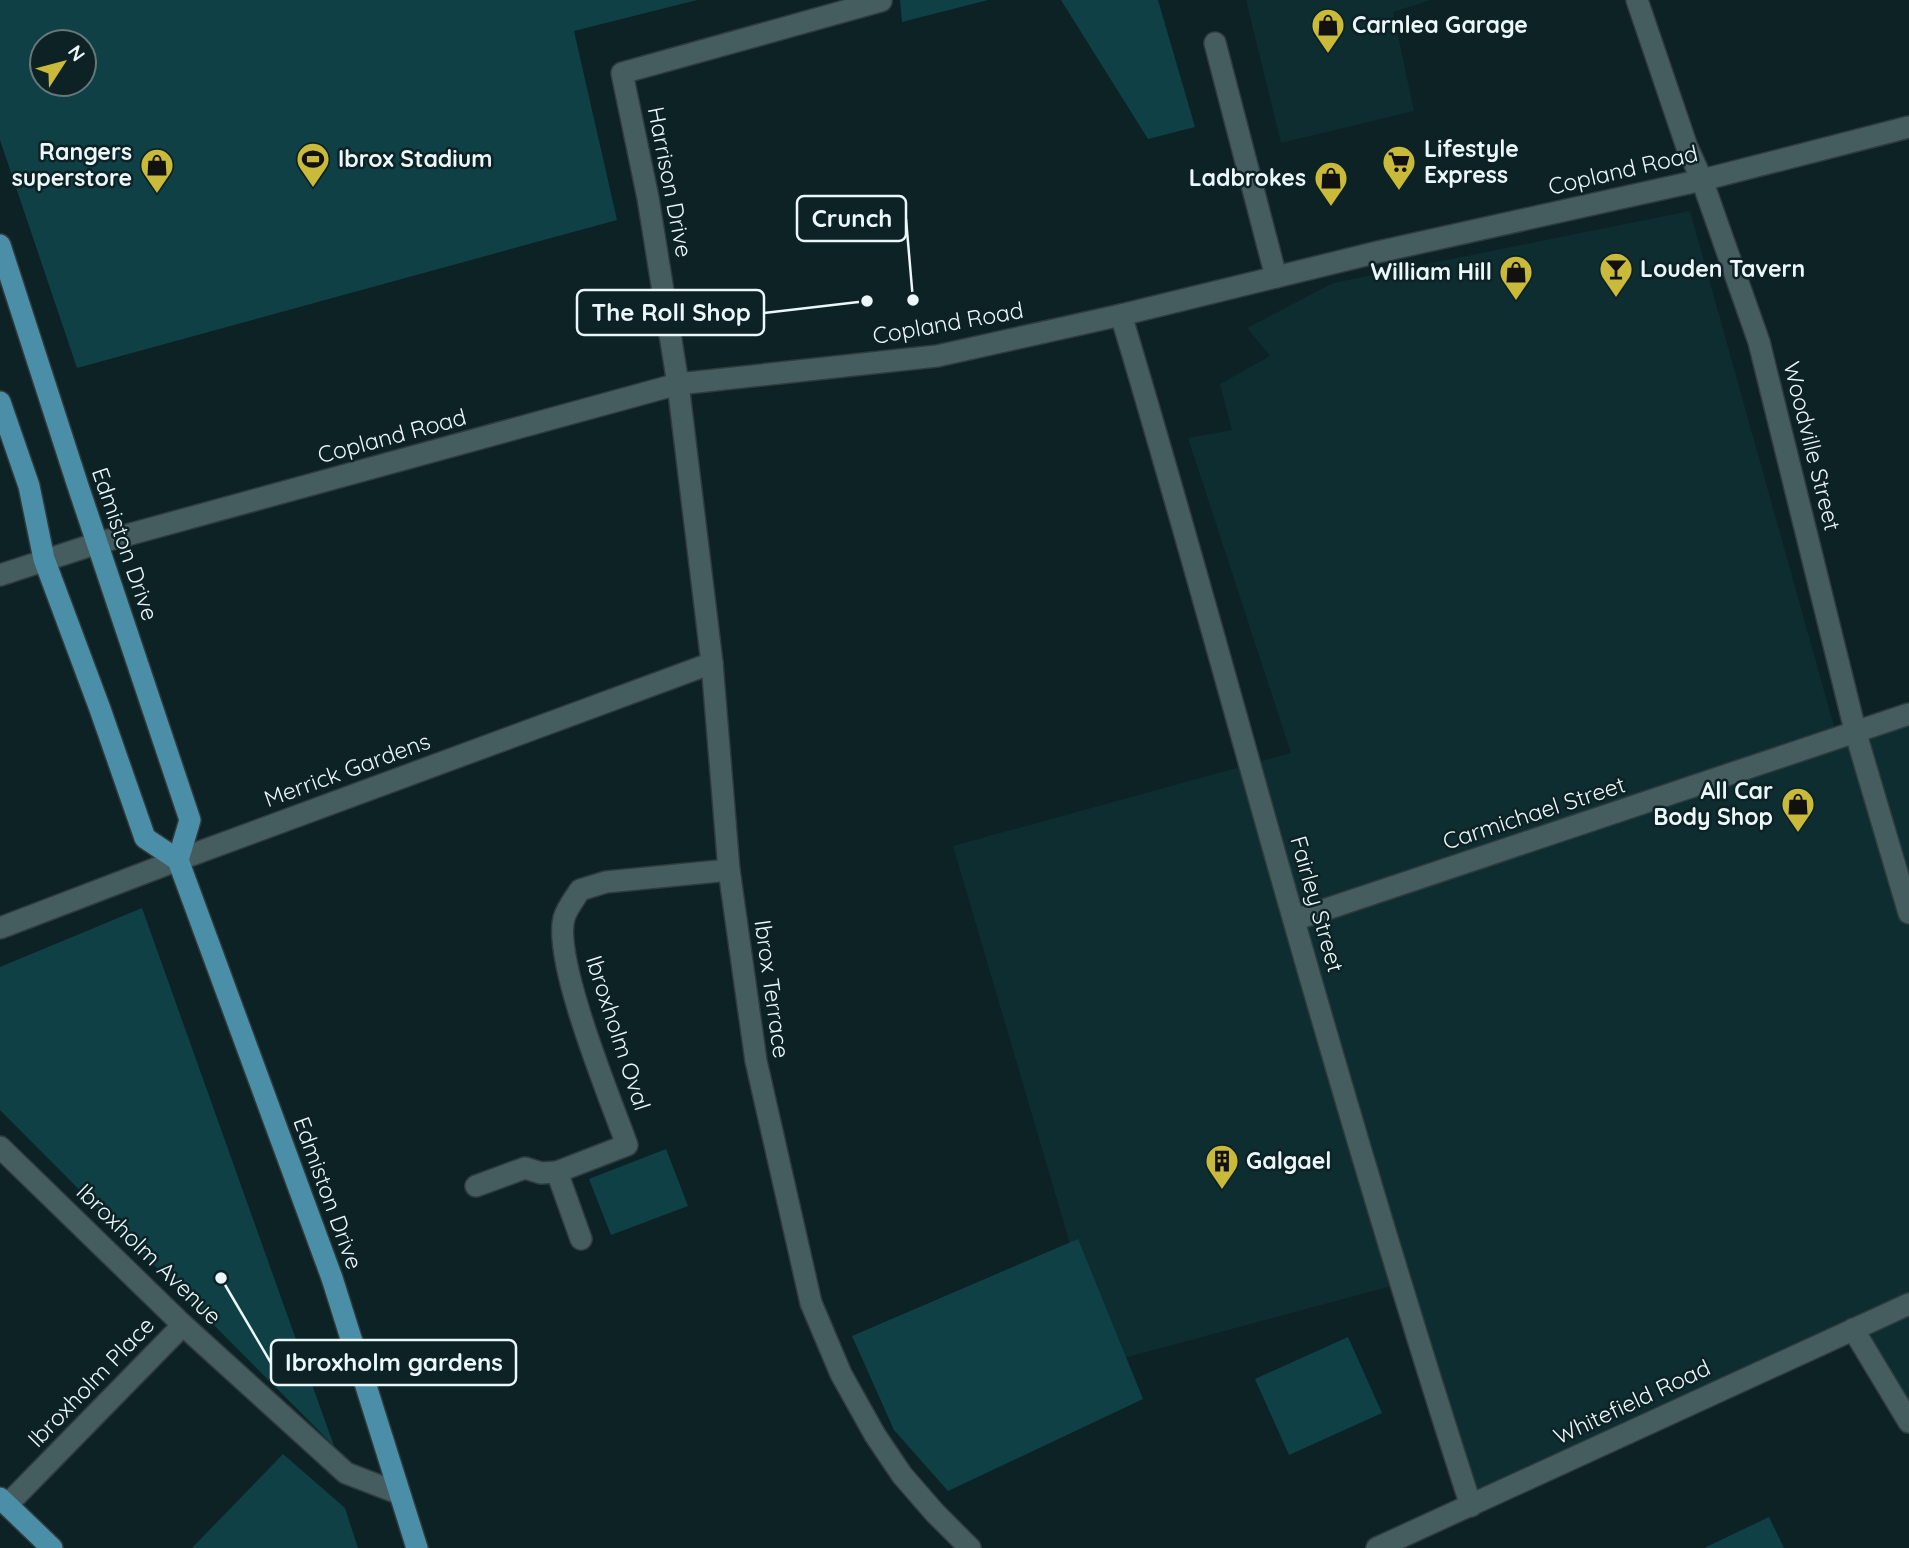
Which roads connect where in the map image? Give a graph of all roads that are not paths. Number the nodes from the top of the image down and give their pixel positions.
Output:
1 (1637, 0) edge
2 (881, 1) edge
3 (1215, 43) dead end
4 (1909, 127) edge
5 (1702, 180) junction
6 (0, 245) edge
7 (1276, 277) junction
8 (6, 279) edge
9 (1121, 315) junction
10 (678, 384) junction
11 (0, 402) edge
12 (98, 543) junction
13 (44, 559) junction
14 (3, 569) edge
15 (712, 663) junction
16 (1909, 714) edge
17 (1856, 734) junction
18 (178, 860) junction
19 (729, 870) junction
20 (1909, 913) edge
21 (1294, 920) junction
22 (0, 928) edge
23 (0, 1147) edge
24 (557, 1172) junction
25 (476, 1186) dead end
26 (581, 1239) dead end
27 (1909, 1304) edge
28 (183, 1325) junction
29 (1853, 1329) junction
30 (1909, 1422) edge
31 (398, 1493) junction
32 (4, 1502) edge
33 (1471, 1506) junction
34 (52, 1548) edge
35 (417, 1548) edge
36 (970, 1548) edge
37 (1377, 1548) edge

1 - 5 street, Woodville Street
2 - 10 street, Harrison Drive
3 - 7 street
4 - 5 street, Copland Road
5 - 7 street, Copland Road
5 - 17 street, Woodville Street
6 - 8 main road, Edmiston Drive
7 - 9 street, Copland Road
8 - 12 main road, Edmiston Drive
9 - 10 street, Copland Road
9 - 21 street, Fairley Street
10 - 12 street, Copland Road
10 - 15 street, Ibrox Terrace
11 - 13 main road
12 - 13 street, Copland Road
12 - 18 main road, Edmiston Drive
13 - 14 street, Copland Road
13 - 18 main road
15 - 18 street, Merrick Gardens
15 - 19 street, Ibrox Terrace
16 - 17 street, Carmichael Street
17 - 20 street, Woodville Street
17 - 21 street, Carmichael Street
18 - 22 street, Merrick Gardens
18 - 31 main road, Edmiston Drive
19 - 24 street, Ibroxholm Oval
19 - 36 street, Ibrox Terrace
21 - 33 street, Fairley Street
23 - 28 street, Ibroxholm Avenue
24 - 25 street, Ibroxholm Oval
24 - 26 street
27 - 29 street, Whitefield Road
28 - 31 street, Ibroxholm Avenue
28 - 32 street, Ibroxholm Place
29 - 30 street
29 - 33 street, Whitefield Road
31 - 35 main road, Edmiston Drive
32 - 34 main road
33 - 37 street, Whitefield Road

